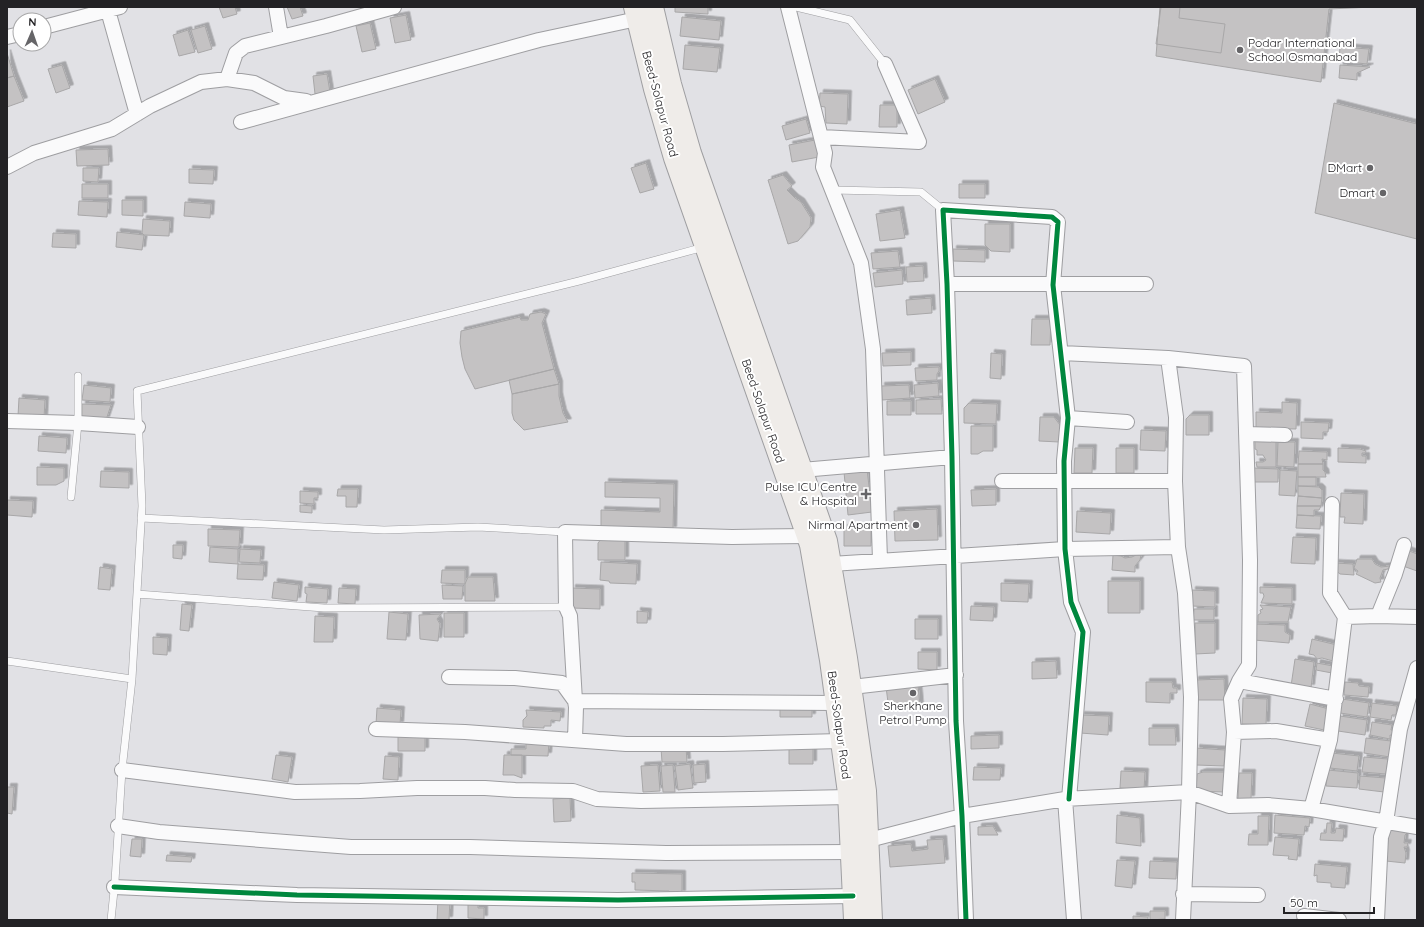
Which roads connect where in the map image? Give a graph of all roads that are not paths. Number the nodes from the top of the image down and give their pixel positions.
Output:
1 (276, 7) edge
2 (394, 7) edge
3 (653, 7) edge
4 (788, 7) edge
5 (796, 7) edge
6 (112, 8) edge
7 (636, 13) edge
8 (52, 25) edge
9 (281, 37) junction
10 (885, 64) joint
11 (227, 79) junction
12 (312, 102) junction
13 (137, 114) junction
14 (241, 122) dead end
15 (821, 137) junction
16 (7, 167) edge
17 (833, 190) junction
18 (943, 210) junction
19 (705, 246) junction
20 (947, 284) junction
21 (1146, 284) dead end
22 (1053, 285) junction
23 (1061, 353) junction
24 (1168, 358) junction
25 (78, 376) dead end
26 (1068, 418) junction
27 (7, 421) edge
28 (1127, 422) dead end
29 (78, 423) junction
30 (138, 427) junction
31 (1246, 434) junction
32 (1285, 435) dead end
33 (952, 457) junction
34 (876, 463) junction
35 (802, 470) junction
36 (1064, 480) junction
37 (1002, 481) dead end
38 (1176, 482) junction
39 (71, 497) dead end
40 (1332, 504) dead end
41 (141, 518) junction
42 (565, 532) junction
43 (806, 536) junction
44 (1404, 545) dead end
45 (1178, 547) junction
46 (1066, 549) junction
47 (954, 556) junction
48 (880, 560) junction
49 (831, 564) junction
50 (137, 594) junction
51 (566, 607) junction
52 (1378, 616) junction
53 (1345, 617) junction
54 (1417, 617) edge
55 (7, 662) edge
56 (1417, 668) edge
57 (956, 675) junction
58 (448, 677) dead end
59 (132, 679) junction
60 (1239, 681) junction
61 (852, 687) junction
62 (1336, 699) junction
63 (575, 701) junction
64 (836, 703) junction
65 (376, 729) dead end
66 (1234, 732) junction
67 (575, 740) junction
68 (1330, 740) junction
69 (841, 741) junction
70 (122, 770) junction
71 (1189, 792) junction
72 (849, 797) junction
73 (1067, 799) junction
74 (1229, 806) junction
75 (1311, 810) junction
76 (962, 816) junction
77 (1386, 822) junction
78 (118, 826) junction
79 (1417, 827) edge
80 (869, 840) junction
81 (851, 852) junction
82 (114, 887) junction
83 (1184, 894) junction
84 (1258, 895) dead end
85 (853, 896) junction
86 (1304, 916) dead end
87 (111, 920) edge
88 (854, 920) edge
89 (872, 920) edge
90 (966, 920) edge
91 (1074, 920) edge
92 (1183, 920) edge
93 (1339, 920) edge
94 (1377, 920) edge

1 - 9 street
2 - 9 street
3 - 35 main road, Beed-Solapur Road
4 - 15 street
5 - 10 lane
6 - 8 street
6 - 13 street
7 - 12 street
7 - 19 main road, Beed-Solapur Road
9 - 11 street
10 - 15 street
11 - 12 street
11 - 13 street
12 - 14 street
13 - 16 street
15 - 17 street
17 - 18 lane
17 - 34 street
18 - 20 street
18 - 22 street
19 - 30 lane
19 - 43 main road, Beed-Solapur Road
20 - 22 street
20 - 33 street
21 - 22 street
22 - 23 street
23 - 24 street
23 - 26 street
24 - 31 street
24 - 38 street
25 - 29 lane
26 - 28 street
26 - 36 street
27 - 29 street
29 - 30 street
29 - 39 lane
30 - 41 lane
31 - 32 street
31 - 60 street
33 - 34 street
33 - 47 street
34 - 35 street
34 - 48 street
35 - 49 main road, Beed-Solapur Road
36 - 37 street
36 - 38 street
36 - 46 street
38 - 45 street
40 - 53 street
41 - 42 lane
41 - 50 lane
42 - 43 street
42 - 51 street
43 - 64 main road, Beed-Solapur Road
44 - 52 street
45 - 46 street
45 - 71 street
46 - 47 street
46 - 73 street
47 - 48 street
47 - 57 street
48 - 49 street
49 - 61 main road, Beed-Solapur Road
50 - 51 lane
50 - 59 lane
51 - 63 street
52 - 53 street
52 - 54 street
53 - 62 street
55 - 59 lane
56 - 77 street
57 - 61 street
57 - 76 street
58 - 63 street
59 - 70 lane
60 - 62 street
60 - 66 street
61 - 80 main road, Beed-Solapur Road
62 - 68 street
63 - 64 street
63 - 67 street
64 - 69 main road, Beed-Solapur Road
65 - 67 street
66 - 68 street
66 - 74 street
67 - 69 street
68 - 75 street
69 - 72 main road, Beed-Solapur Road
70 - 72 street
70 - 78 lane
71 - 73 street
71 - 74 street
71 - 83 street
72 - 81 main road, Beed-Solapur Road
73 - 76 street
73 - 91 street
74 - 75 street
75 - 77 street
76 - 80 street
76 - 90 street
77 - 79 street
77 - 94 street
78 - 81 street
78 - 82 lane
80 - 89 main road, Beed-Solapur Road
81 - 85 main road, Beed-Solapur Road
82 - 85 street
82 - 87 lane
83 - 84 street
83 - 92 street
85 - 88 main road, Beed-Solapur Road
86 - 93 street

